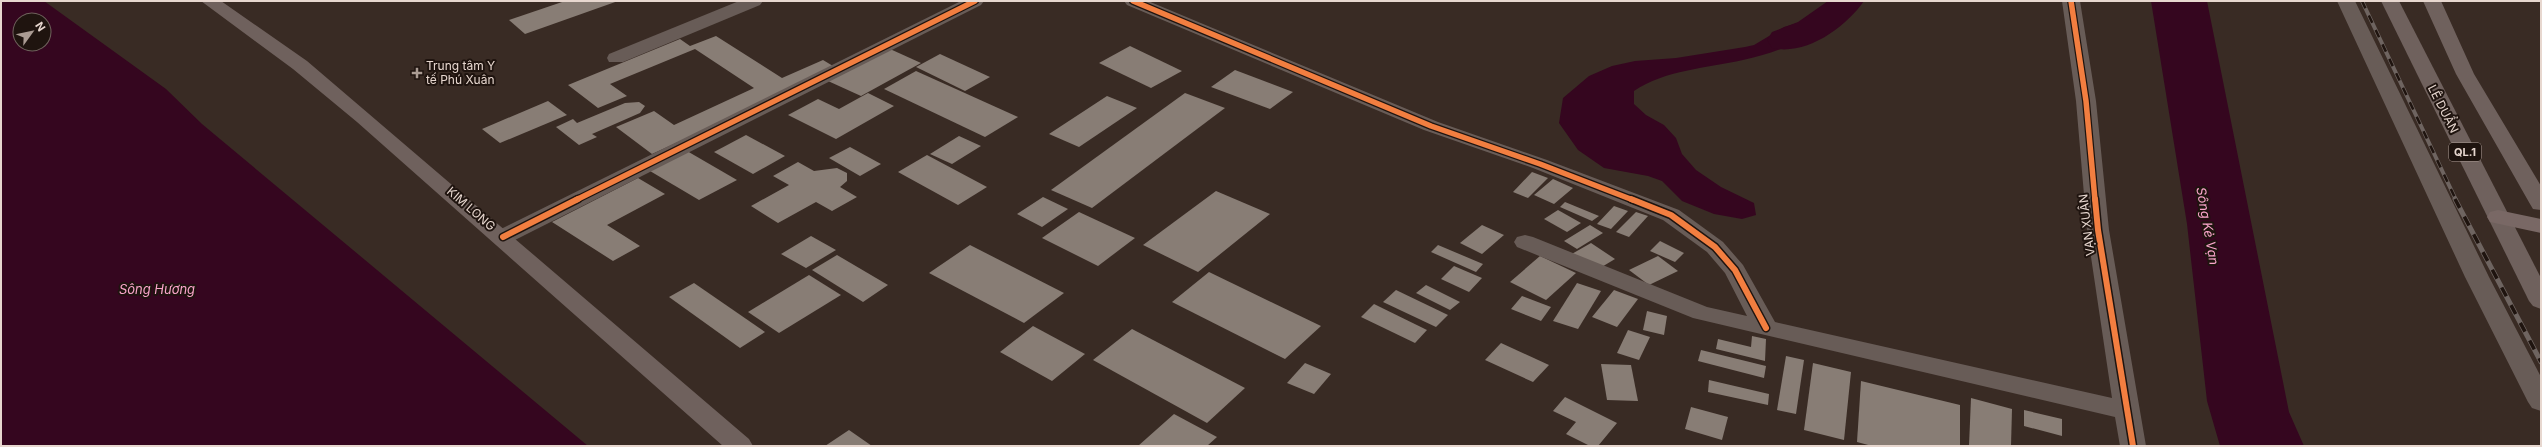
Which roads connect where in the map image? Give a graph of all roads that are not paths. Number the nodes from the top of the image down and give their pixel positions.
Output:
1 (210, 1) edge
2 (754, 1) edge
3 (975, 1) edge
4 (1133, 1) edge
5 (2071, 1) edge
6 (2346, 1) edge
7 (2390, 1) edge
8 (2432, 1) edge
9 (616, 58) dead end
10 (2541, 204) edge
11 (2498, 217) junction
12 (2541, 226) edge
13 (503, 237) junction
14 (1524, 242) dead end
15 (2541, 301) edge
16 (1766, 328) junction
17 (2541, 402) edge
18 (2125, 410) junction
19 (740, 446) edge
20 (2133, 446) edge

1 - 13 main road, KIM LONG
2 - 9 street
3 - 13 street
4 - 16 street
5 - 18 street, VẠN XUÂN
6 - 17 street
7 - 11 main road, LÊ DUẨN / QL.1
8 - 10 main road
11 - 12 highway
11 - 15 main road, LÊ DUẨN / QL.1
13 - 19 main road, KIM LONG
14 - 16 street
16 - 18 street
18 - 20 street, VẠN XUÂN

